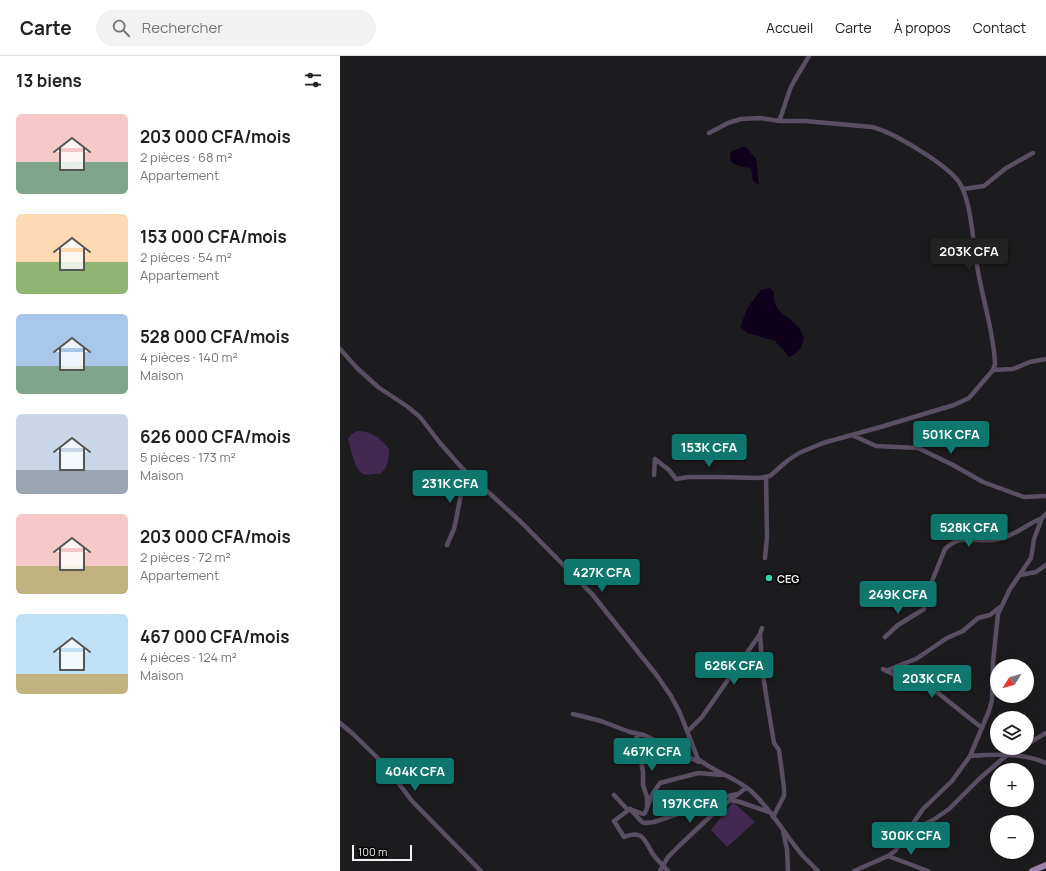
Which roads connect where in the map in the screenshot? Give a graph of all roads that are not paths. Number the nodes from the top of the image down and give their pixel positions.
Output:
1 (809, 56) edge
2 (779, 121) junction
3 (708, 133) dead end
4 (1032, 153) dead end
5 (963, 189) junction
6 (340, 349) edge
7 (1046, 359) edge
8 (993, 370) junction
9 (852, 435) junction
10 (462, 468) junction
11 (654, 475) dead end
12 (766, 478) junction
13 (1046, 496) edge
14 (1046, 514) edge
15 (1042, 518) junction
16 (447, 544) dead end
17 (765, 558) dead end
18 (1046, 565) edge
19 (1020, 575) junction
20 (1002, 606) junction
21 (762, 628) dead end
22 (760, 634) junction
23 (885, 637) dead end
24 (573, 714) dead end
25 (340, 723) edge
26 (982, 728) junction
27 (688, 731) junction
28 (636, 733) junction
29 (1046, 733) edge
30 (1034, 740) edge
31 (1008, 755) junction
32 (970, 756) junction
33 (1046, 763) edge
34 (704, 764) junction
35 (728, 776) junction
36 (746, 788) junction
37 (738, 794) junction
38 (614, 795) dead end
39 (731, 800) junction
40 (629, 810) junction
41 (646, 811) junction
42 (772, 815) junction
43 (783, 828) junction
44 (908, 834) junction
45 (888, 856) junction
46 (663, 865) junction
47 (1046, 865) edge
48 (481, 871) edge
49 (660, 871) edge
50 (668, 871) edge
51 (788, 871) edge
52 (818, 871) edge
53 (854, 871) edge
54 (928, 871) edge
55 (1032, 871) edge

1 - 2 street
2 - 3 street
2 - 5 street
4 - 5 street
5 - 8 street
6 - 10 street
7 - 8 street
8 - 9 street
9 - 12 street
9 - 13 street
10 - 16 street
10 - 27 street
11 - 12 street
12 - 17 street
14 - 15 street
15 - 19 street
15 - 23 street
18 - 19 street
19 - 20 street
20 - 26 street
20 - 26 street
21 - 22 street
22 - 27 street
22 - 42 street
24 - 28 street
25 - 48 street
26 - 32 street
27 - 34 street
28 - 34 street
28 - 41 street
29 - 30 street
31 - 32 street
31 - 33 street
31 - 44 street
32 - 44 street
34 - 35 street
35 - 36 street
35 - 41 street
36 - 37 street
36 - 42 street
37 - 39 street
37 - 40 street
38 - 40 street
39 - 42 street
39 - 46 street
40 - 41 street
40 - 46 street
42 - 43 street
43 - 51 street
43 - 52 street
44 - 45 street
45 - 53 street
45 - 54 street
46 - 49 street
46 - 50 street
47 - 55 main road

